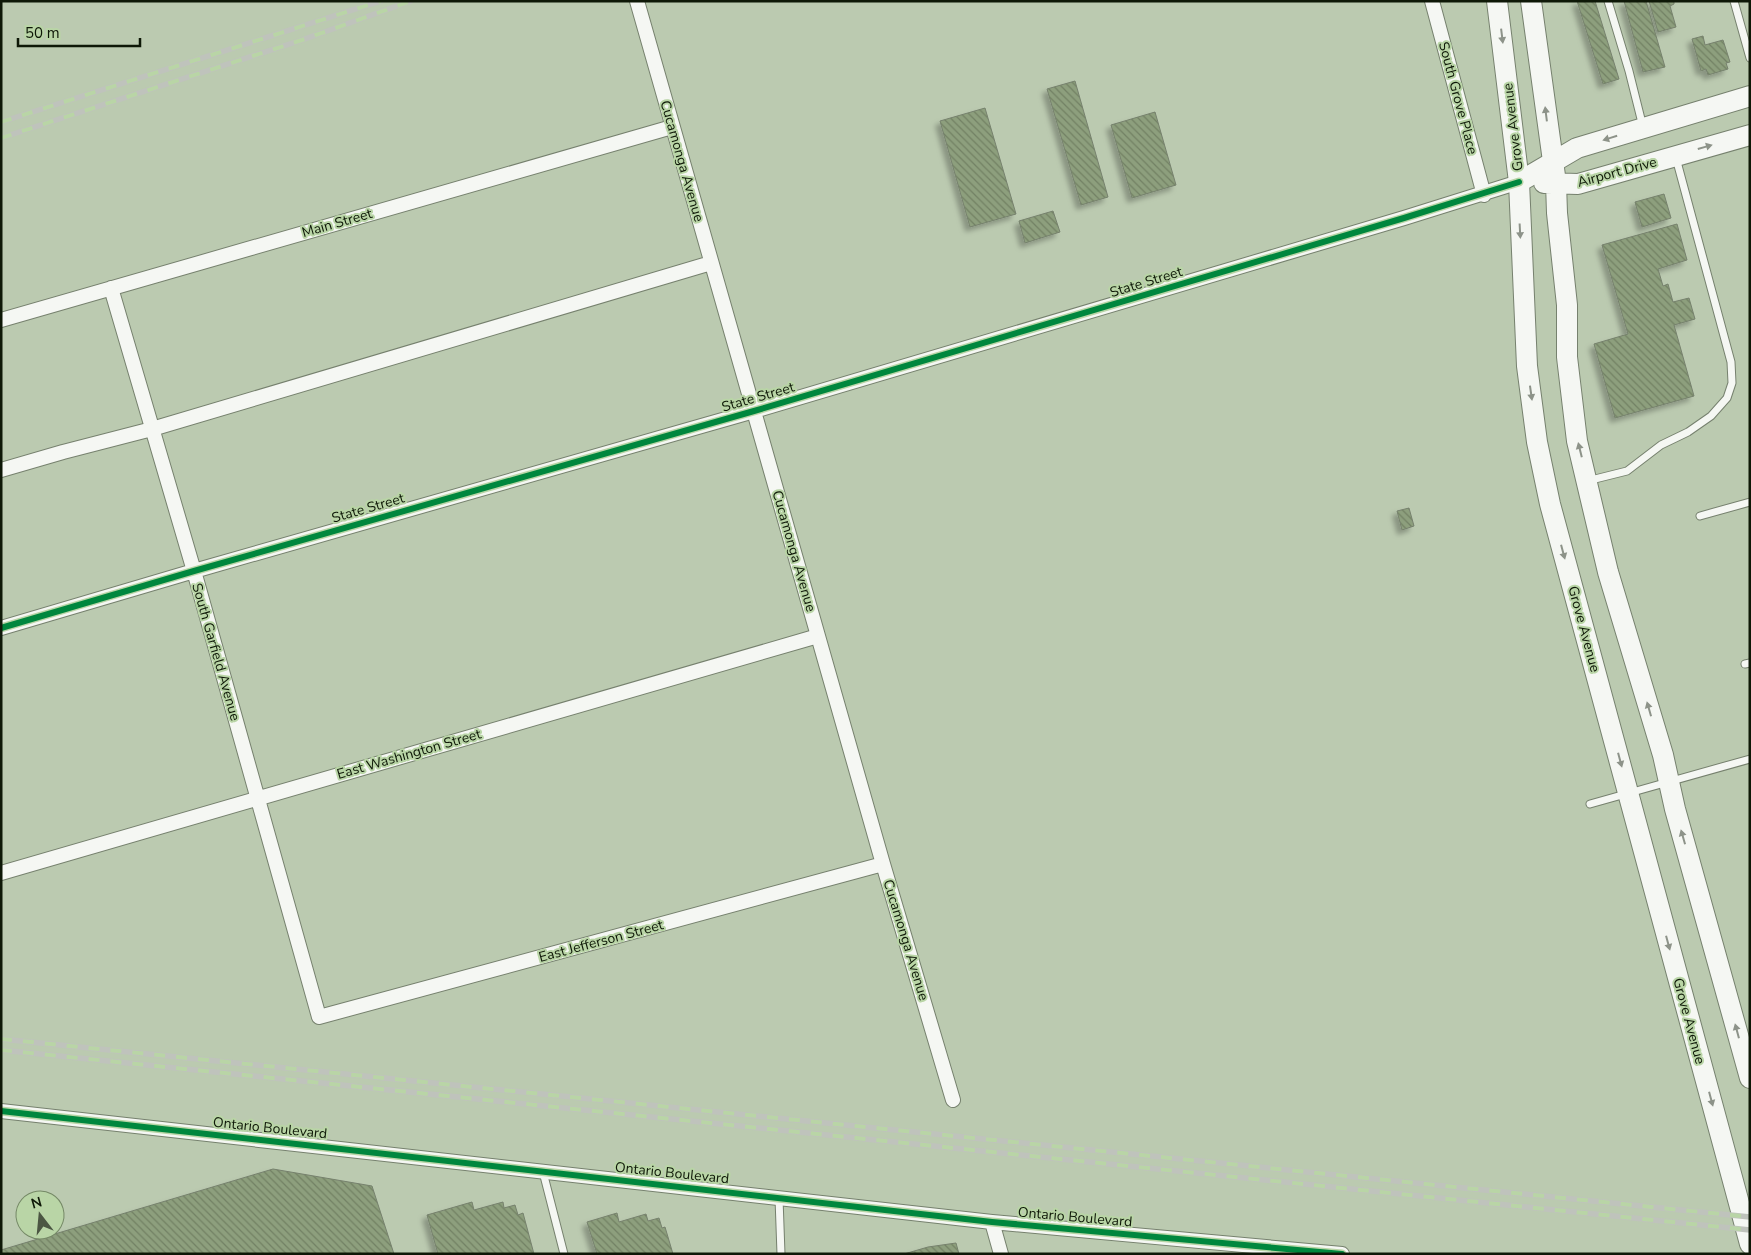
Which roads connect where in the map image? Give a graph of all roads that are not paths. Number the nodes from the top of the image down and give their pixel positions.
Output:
1 (637, 1) edge
2 (1432, 1) edge
3 (1497, 1) edge
4 (1531, 1) edge
5 (1608, 1) edge
6 (1734, 1) edge
7 (1750, 58) edge
8 (1750, 96) edge
9 (672, 127) junction
10 (1643, 128) junction
11 (1750, 134) edge
12 (1675, 156) junction
13 (1553, 162) junction
14 (1519, 182) junction
15 (1556, 183) junction
16 (1484, 195) junction
17 (711, 264) junction
18 (111, 288) junction
19 (1, 320) edge
20 (754, 411) junction
21 (152, 429) junction
22 (1, 470) edge
23 (1587, 481) junction
24 (1750, 502) edge
25 (1700, 516) dead end
26 (194, 571) junction
27 (1, 628) edge
28 (818, 636) junction
29 (1750, 758) edge
30 (1670, 781) junction
31 (1629, 793) junction
32 (257, 798) junction
33 (1590, 804) dead end
34 (883, 864) junction
35 (1, 873) edge
36 (319, 1017) joint
37 (1750, 1078) edge
38 (953, 1100) dead end
39 (1, 1111) edge
40 (543, 1172) junction
41 (779, 1198) junction
42 (992, 1222) junction
43 (1750, 1244) edge
44 (564, 1254) edge
45 (781, 1254) edge
46 (1001, 1254) edge
47 (1342, 1254) edge

1 - 9 street, Cucamonga Avenue
2 - 16 street, South Grove Place
3 -> 14 main road, Grove Avenue
13 -> 4 main road
5 - 10 lane
6 - 7 lane
8 - 10 main road
9 - 17 street, Cucamonga Avenue
9 - 18 street, Main Street
10 -> 13 main road
12 -> 11 main road, Airport Drive
12 - 15 main road, Airport Drive
12 - 23 lane
13 - 14 main road
13 - 15 main road
14 - 15 main road, Airport Drive
14 - 16 street, State Street
14 -> 31 main road, Grove Avenue
23 -> 15 main road
16 - 20 street, State Street
17 - 20 street, Cucamonga Avenue
17 - 21 street
18 - 19 street, Main Street
18 - 21 street, South Garfield Avenue
20 - 26 street, State Street
20 - 28 street, Cucamonga Avenue
21 - 22 street
21 - 26 street, South Garfield Avenue
30 -> 23 main road
24 - 25 lane
26 - 27 street, State Street
26 - 32 street, South Garfield Avenue
28 - 32 street, East Washington Street
28 - 34 street, Cucamonga Avenue
29 - 30 lane
30 - 31 lane
37 -> 30 main road
31 - 33 lane
31 -> 43 main road, Grove Avenue
32 - 35 street, East Washington Street
32 - 36 street, South Garfield Avenue
34 - 36 street, East Jefferson Street
34 - 38 street, Cucamonga Avenue
39 - 40 street, Ontario Boulevard
40 - 41 street, Ontario Boulevard
40 - 44 lane
41 - 42 street, Ontario Boulevard
41 - 45 lane
42 - 46 street
42 - 47 street, Ontario Boulevard

